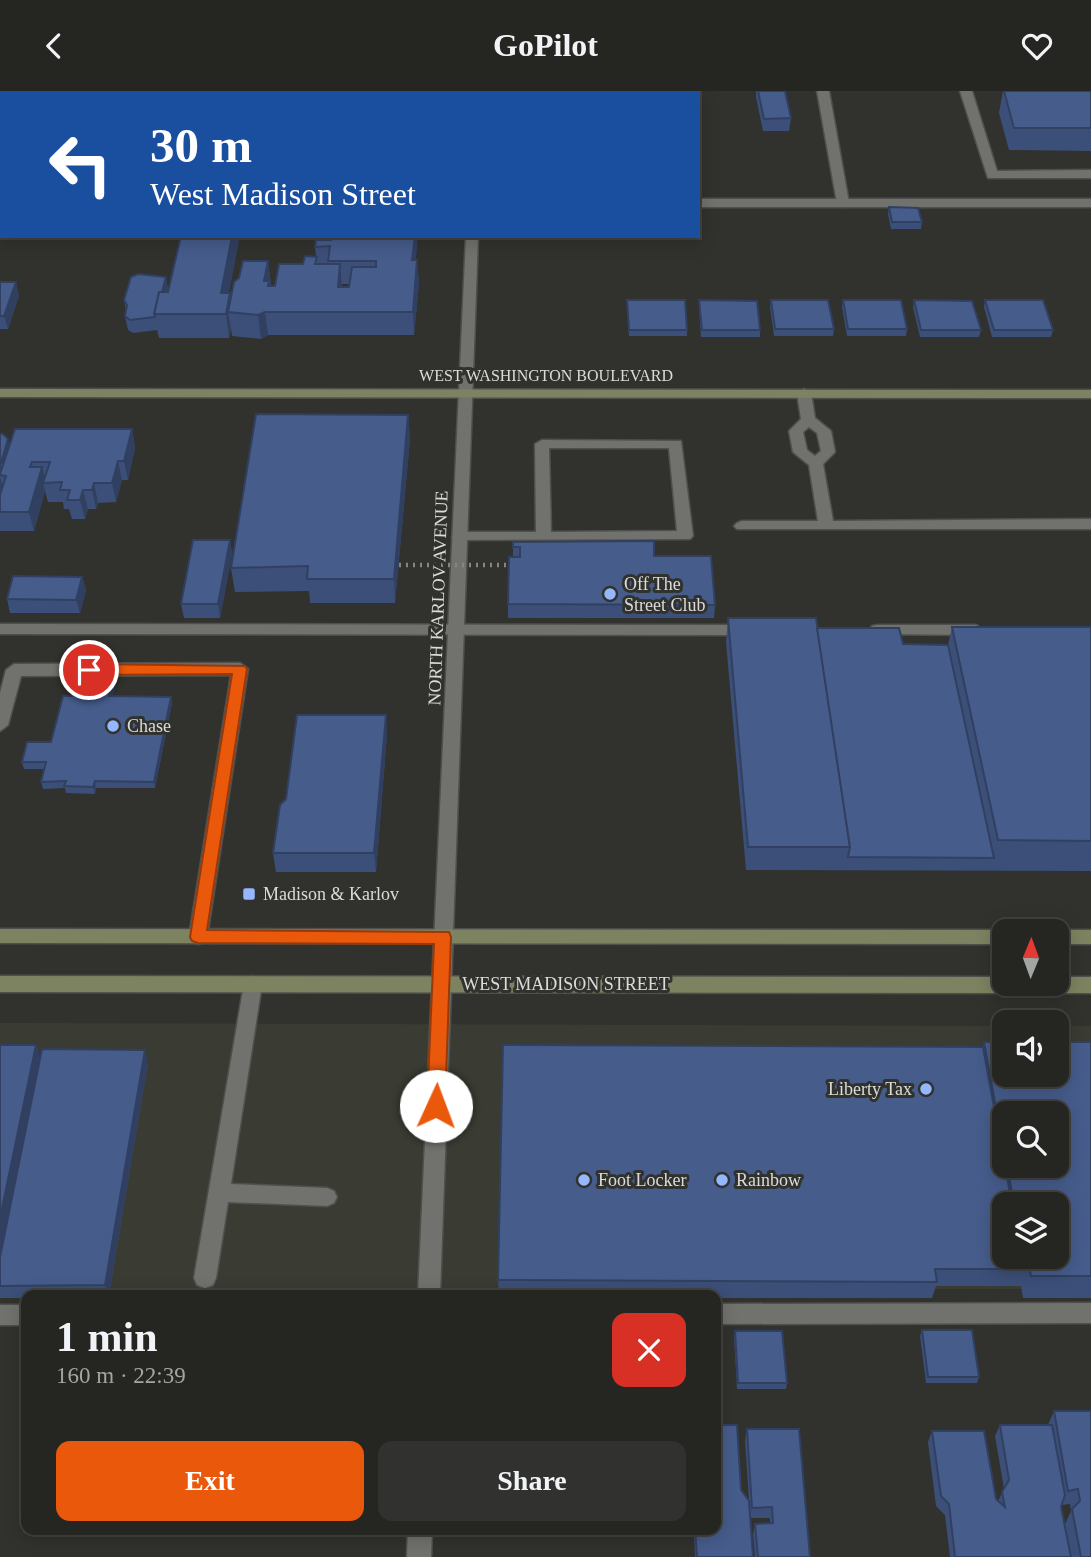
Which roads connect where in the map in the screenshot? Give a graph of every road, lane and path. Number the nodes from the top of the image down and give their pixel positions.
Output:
1 (822, 91) edge
2 (966, 91) edge
3 (1091, 174) edge
4 (700, 203) edge
5 (843, 203) junction
6 (1091, 203) edge
7 (472, 238) edge
8 (0, 393) edge
9 (467, 393) junction
10 (804, 393) junction
11 (1091, 394) edge
12 (808, 420) junction
13 (817, 463) junction
14 (1091, 524) edge
15 (742, 526) dead end
16 (826, 526) junction
17 (460, 537) junction
18 (544, 537) junction
19 (399, 565) edge
20 (520, 565) edge
21 (0, 629) edge
22 (456, 630) junction
23 (771, 630) edge
24 (868, 630) edge
25 (993, 630) edge
26 (0, 725) edge
27 (0, 936) edge
28 (198, 937) junction
29 (443, 937) junction
30 (992, 937) edge
31 (1069, 937) edge
32 (1091, 937) edge
33 (0, 984) edge
34 (253, 984) junction
35 (441, 984) junction
36 (1091, 985) edge
37 (219, 1193) junction
38 (327, 1196) dead end
39 (205, 1278) dead end
40 (429, 1290) edge
41 (1091, 1313) edge
42 (721, 1314) edge
43 (0, 1315) edge
44 (21, 1315) edge
45 (420, 1535) edge
46 (419, 1557) edge

1 - 5 street
2 - 3 street
4 - 5 street
5 - 6 street
7 - 9 street, NORTH KARLOV AVENUE
8 - 9 main road, WEST WASHINGTON BOULEVARD
9 - 10 main road, WEST WASHINGTON BOULEVARD
9 - 17 street, NORTH KARLOV AVENUE
10 - 11 main road, WEST WASHINGTON BOULEVARD
10 - 12 street
12 - 13 street
12 - 13 street
13 - 16 street
14 - 16 street
15 - 16 street
17 - 18 street
17 - 22 street, NORTH KARLOV AVENUE
18 - 18 street
19 - 20 path, bridge
21 - 22 street
22 - 23 street
22 - 29 street, NORTH KARLOV AVENUE
24 - 25 street
26 - 28 street
27 - 28 main road
28 - 29 main road
29 - 30 main road
29 - 35 street, NORTH KARLOV AVENUE
31 - 32 main road
33 - 34 main road, WEST MADISON STREET
34 - 35 main road, WEST MADISON STREET
34 - 37 street
35 - 36 main road, WEST MADISON STREET
35 - 40 street, NORTH KARLOV AVENUE
37 - 38 street
37 - 39 street
41 - 42 street
43 - 44 street
45 - 46 street

